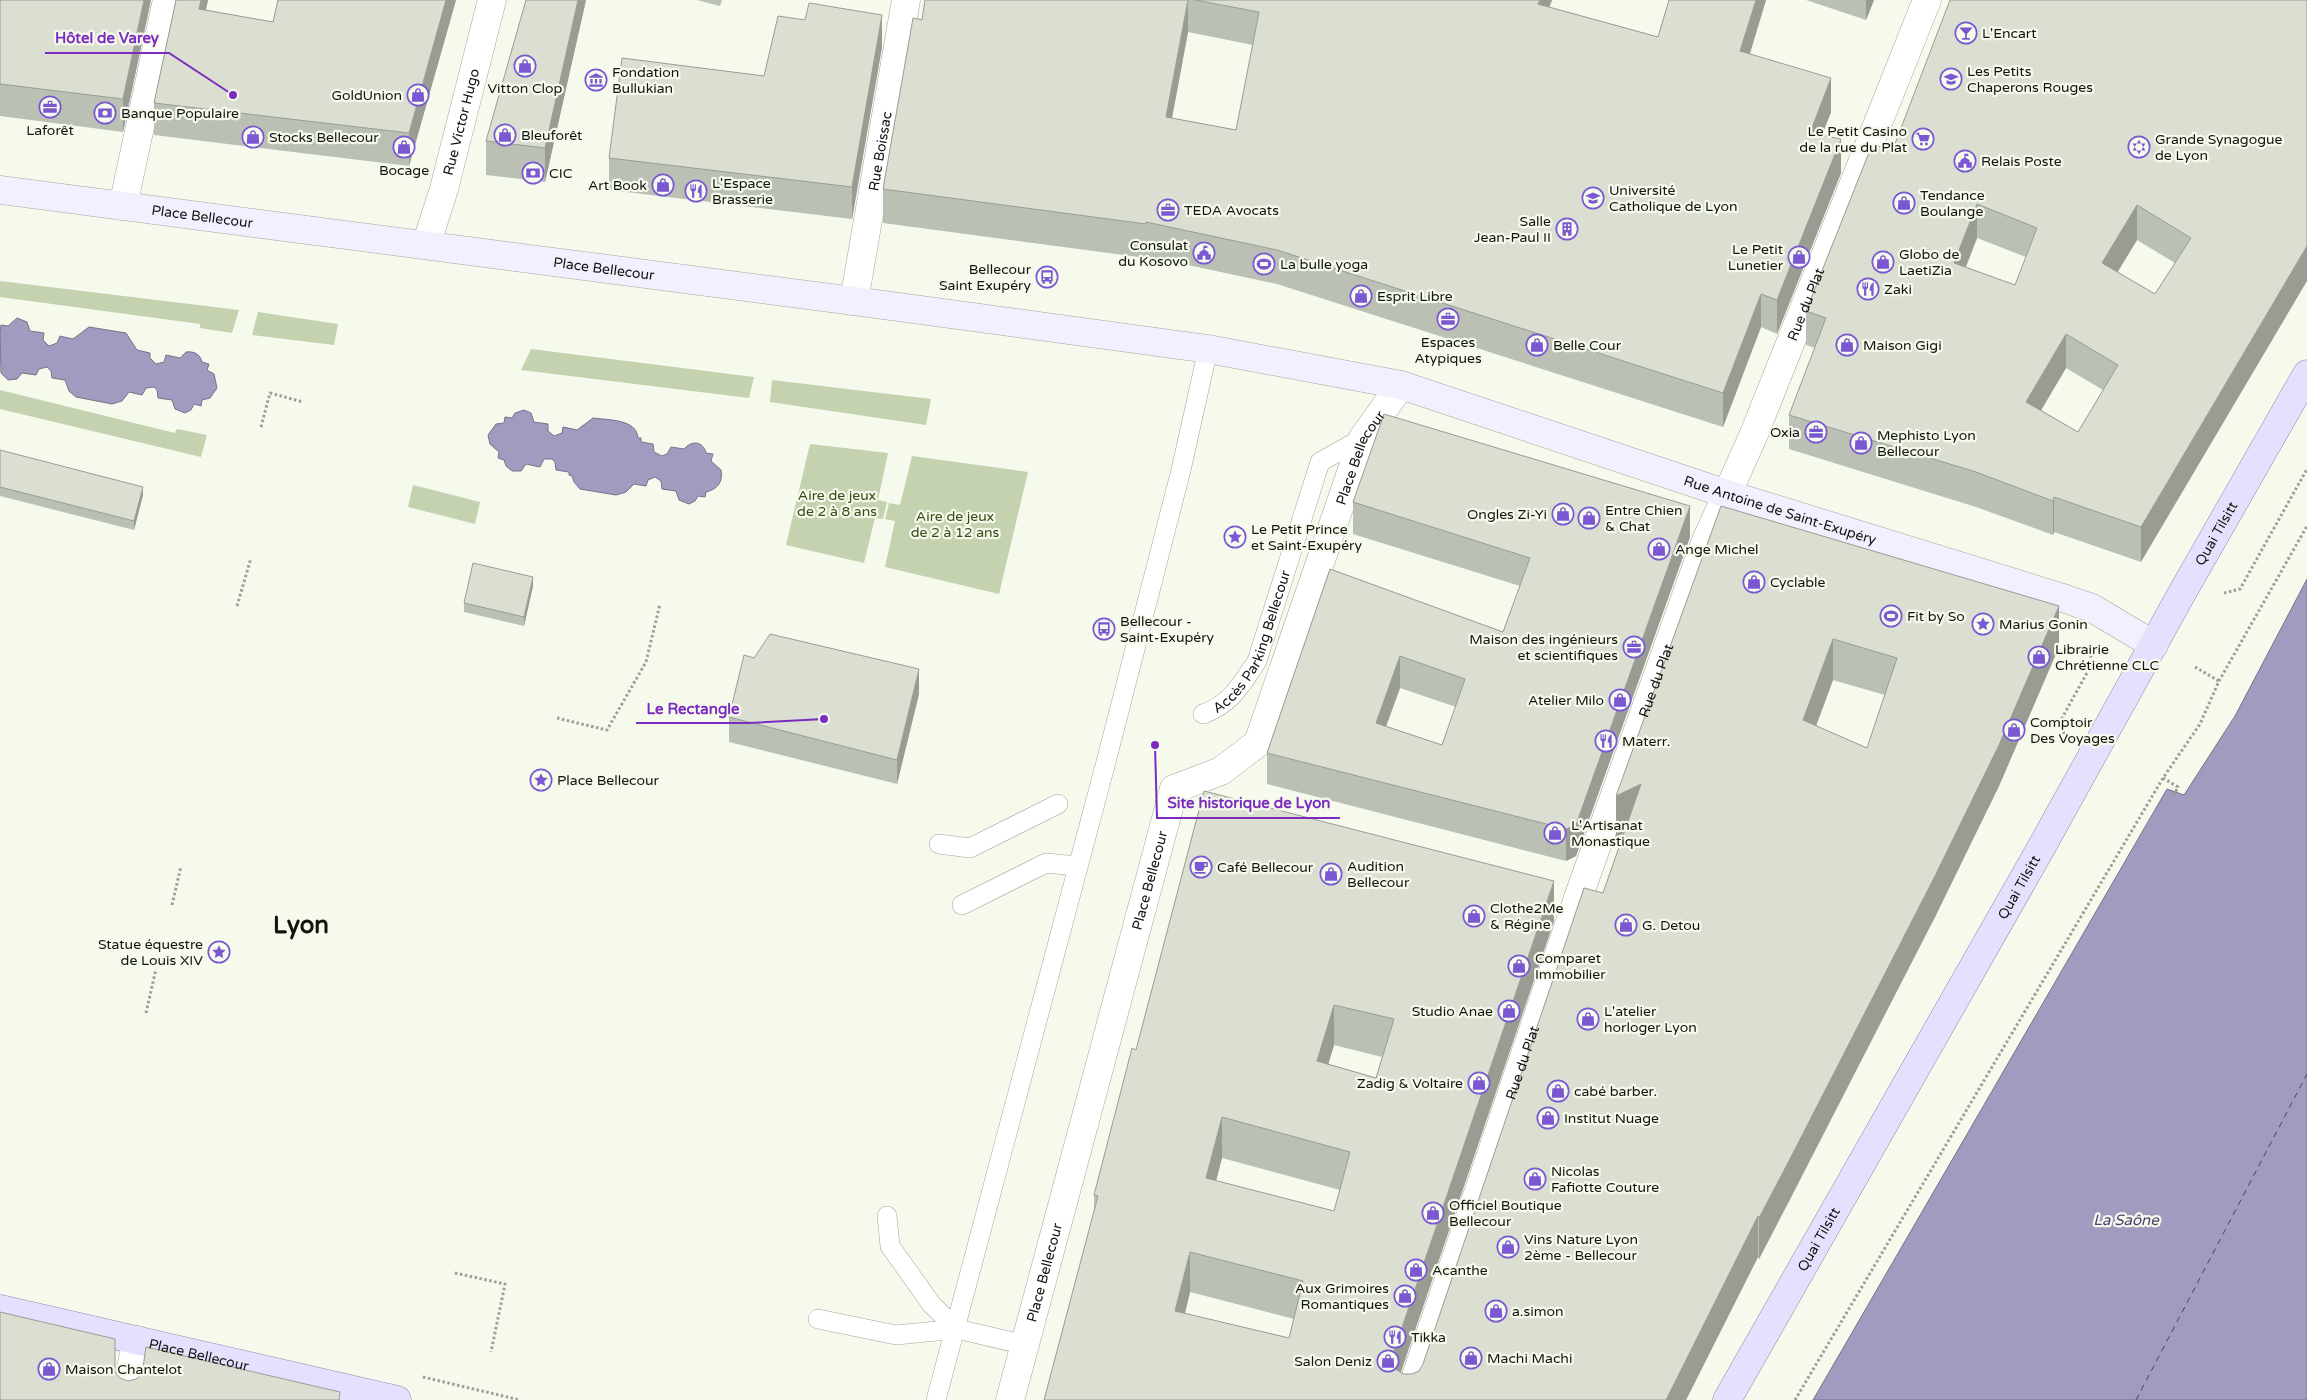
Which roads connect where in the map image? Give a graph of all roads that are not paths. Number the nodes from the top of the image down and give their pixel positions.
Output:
1 (167, 0) edge
2 (492, 0) edge
3 (906, 0) edge
4 (1927, 0) edge
5 (0, 190) edge
6 (123, 206) junction
7 (426, 245) junction
8 (854, 300) junction
9 (1208, 348) junction
10 (2307, 374) edge
11 (1401, 385) junction
12 (1363, 438) junction
13 (1726, 494) junction
14 (2154, 645) junction
15 (1203, 714) dead end
16 (1174, 789) junction
17 (1211, 799) edge
18 (1058, 804) dead end
19 (939, 844) dead end
20 (1077, 866) junction
21 (1552, 891) edge
22 (1578, 898) junction
23 (962, 905) dead end
24 (887, 1216) dead end
25 (0, 1309) edge
26 (818, 1318) dead end
27 (957, 1329) junction
28 (137, 1340) junction
29 (1025, 1346) junction
30 (129, 1400) edge
31 (397, 1400) edge
32 (936, 1400) edge
33 (1010, 1400) edge
34 (1408, 1400) edge
35 (1727, 1400) edge

1 - 6 street
2 - 7 street, Rue Victor Hugo
3 - 8 street, Rue Boissac
4 - 13 street, Rue du Plat
5 - 6 main road, Place Bellecour
6 - 7 main road, Place Bellecour
7 - 8 main road, Place Bellecour
8 - 9 main road, Place Bellecour
9 - 11 main road, Place Bellecour
9 - 20 lane
10 - 14 main road, Quai Tilsitt
11 - 12 street, Place Bellecour
11 - 13 main road, Rue Antoine de Saint-Exupéry
12 - 15 lane, Accès Parking Bellecour
12 - 16 street, Place Bellecour
13 - 14 main road, Rue Antoine de Saint-Exupéry
13 - 22 street, Rue du Plat
14 - 35 main road, Quai Tilsitt
16 - 17 street
16 - 29 street, Place Bellecour
18 - 19 lane
20 - 23 lane
20 - 27 lane
21 - 22 street
22 - 34 street, Rue du Plat
24 - 27 lane
25 - 28 main road, Place Bellecour
26 - 27 lane
27 - 29 lane
27 - 32 lane
28 - 30 street
28 - 31 main road, Place Bellecour
29 - 33 street, Place Bellecour

